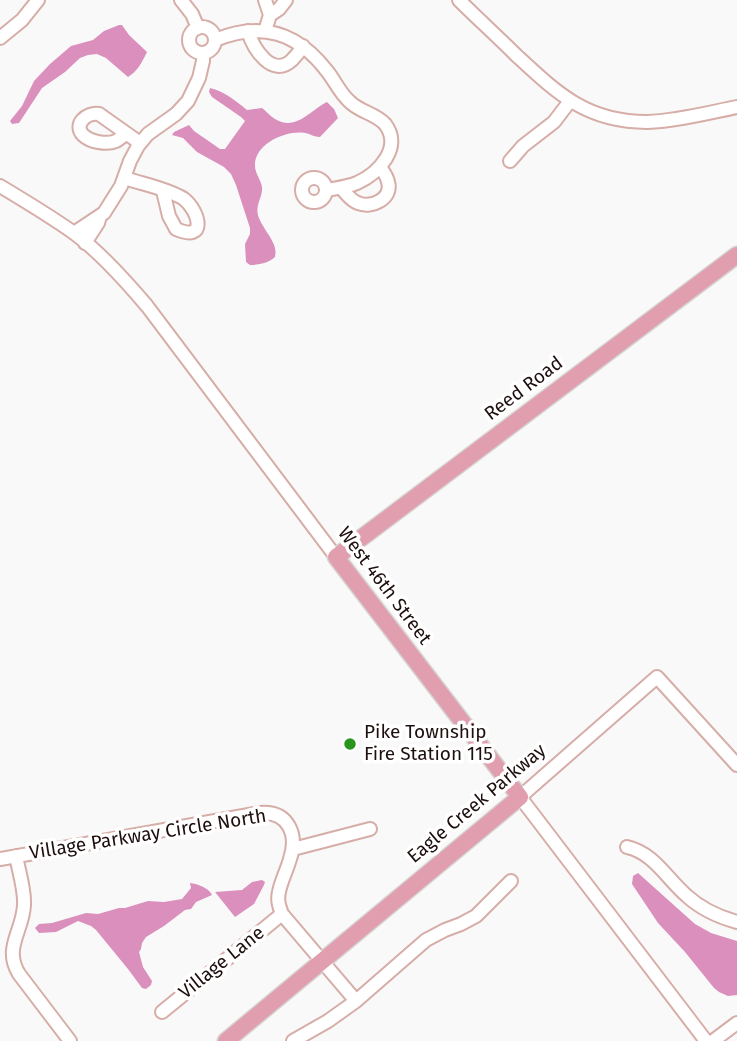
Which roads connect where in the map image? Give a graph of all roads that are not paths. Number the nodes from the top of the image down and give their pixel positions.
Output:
1 (38, 0) edge
2 (181, 0) edge
3 (265, 0) edge
4 (286, 0) edge
5 (459, 0) edge
6 (270, 15) junction
7 (198, 28) junction
8 (248, 31) junction
9 (265, 31) junction
10 (0, 38) edge
11 (215, 40) junction
12 (303, 46) junction
13 (203, 53) junction
14 (570, 101) junction
15 (737, 107) edge
16 (126, 134) junction
17 (140, 144) junction
18 (510, 161) dead end
19 (380, 167) junction
20 (125, 178) junction
21 (0, 186) edge
22 (341, 188) junction
23 (326, 190) dead end
24 (163, 191) dead end
25 (100, 216) junction
26 (74, 233) junction
27 (85, 243) junction
28 (737, 255) edge
29 (336, 557) junction
30 (737, 765) edge
31 (520, 797) junction
32 (370, 829) dead end
33 (627, 847) dead end
34 (293, 849) junction
35 (16, 856) junction
36 (0, 859) edge
37 (511, 881) dead end
38 (282, 914) junction
39 (737, 922) edge
40 (322, 960) junction
41 (356, 1001) junction
42 (162, 1012) dead end
43 (737, 1023) edge
44 (70, 1041) edge
45 (226, 1041) edge
46 (293, 1041) edge
47 (706, 1041) edge
48 (713, 1041) edge

1 - 10 street
2 - 7 street
3 - 6 street
4 - 6 street
5 - 14 street
6 - 9 street
7 - 11 street
7 - 13 street
8 - 9 street
8 - 11 street
8 - 12 street
9 - 12 street
11 - 13 street
12 - 19 street
13 - 17 street
14 - 15 street
14 - 18 street
16 - 16 street
16 - 17 street
17 - 20 street
19 - 22 street
19 - 22 street
20 - 24 street
20 - 25 street
21 - 26 street, West 46th Street
22 - 23 street
25 - 26 street
25 - 27 street
26 - 27 street, West 46th Street
27 - 29 street, West 46th Street
28 - 29 main road, Reed Road
29 - 31 main road, West 46th Street
30 - 31 street, Eagle Creek Parkway
31 - 40 main road, Eagle Creek Parkway
31 - 47 street, West 46th Street
32 - 34 street
33 - 39 street
34 - 35 street, Village Parkway Circle North
34 - 38 street
35 - 36 street
35 - 44 street
37 - 41 street
38 - 40 street
38 - 42 street, Village Lane
40 - 41 street
40 - 45 main road, Eagle Creek Parkway
41 - 46 street
43 - 48 street

